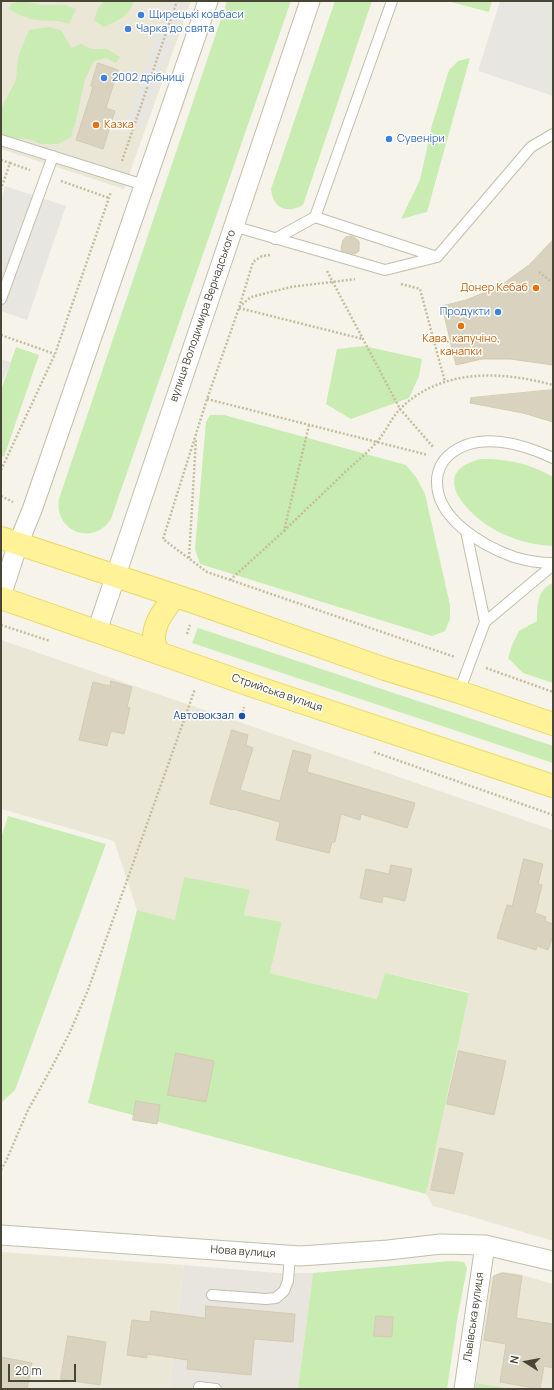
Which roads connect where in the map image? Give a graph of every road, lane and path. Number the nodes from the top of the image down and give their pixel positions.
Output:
1 (177, 1) edge
2 (208, 1) edge
3 (310, 1) edge
4 (392, 1) edge
5 (553, 134) edge
6 (1, 140) edge
7 (53, 156) junction
8 (1, 160) edge
9 (117, 176) junction
10 (144, 185) junction
11 (1, 189) edge
12 (315, 217) junction
13 (233, 226) junction
14 (275, 238) junction
15 (273, 254) dead end
16 (331, 255) junction
17 (437, 257) junction
18 (539, 272) dead end
19 (361, 279) dead end
20 (550, 281) dead end
21 (333, 283) junction
22 (400, 284) dead end
23 (1, 299) edge
24 (239, 308) junction
25 (1, 335) edge
26 (363, 340) junction
27 (55, 354) junction
28 (445, 382) junction
29 (553, 385) edge
30 (207, 398) junction
31 (400, 409) junction
32 (310, 425) junction
33 (196, 434) junction
34 (377, 442) junction
35 (439, 453) dead end
36 (429, 455) dead end
37 (553, 458) edge
38 (1, 470) edge
39 (284, 531) junction
40 (466, 531) junction
41 (10, 541) edge
42 (189, 558) junction
43 (553, 564) edge
44 (115, 576) junction
45 (230, 580) junction
46 (175, 596) junction
47 (1, 597) edge
48 (485, 622) junction
49 (97, 631) junction
50 (158, 652) junction
51 (471, 662) junction
52 (195, 689) dead end
53 (459, 692) junction
54 (553, 692) edge
55 (244, 707) dead end
56 (242, 716) dead end
57 (553, 724) edge
58 (553, 786) edge
59 (1, 1170) edge
60 (1, 1236) edge
61 (485, 1245) junction
62 (290, 1255) junction
63 (553, 1261) edge
64 (212, 1294) dead end
65 (199, 1387) dead end
66 (216, 1389) edge
67 (464, 1389) edge

1 - 9 path
2 - 10 street
3 - 13 street, вулиця Володимира Вернадського
4 - 12 lane
5 - 17 lane
6 - 7 lane
7 - 9 lane
7 - 23 lane
8 - 11 path
9 - 10 lane
9 - 27 path
10 - 41 street
12 - 14 lane
12 - 17 lane
13 - 14 lane
13 - 44 street, вулиця Володимира Вернадського
14 - 16 lane
15 - 24 path
16 - 17 lane
16 - 21 path
18 - 20 path
19 - 21 path
21 - 24 path
21 - 26 path
22 - 28 path
24 - 26 path
24 - 30 path
25 - 27 path
26 - 31 path
27 - 38 path
28 - 29 path
28 - 31 path
30 - 32 path
30 - 33 path
31 - 34 path
31 - 35 path
32 - 34 path
32 - 39 path
33 - 42 path
33 - 42 path
34 - 36 path
34 - 39 path
37 - 40 lane
39 - 45 path
40 - 43 lane
40 - 48 lane
41 - 44 main road
41 - 47 street
42 - 45 path
43 - 48 lane
44 - 46 main road
44 - 49 street, вулиця Володимира Вернадського
45 - 51 path
46 - 50 main road
46 - 53 main road
47 - 49 main road, Стрийська вулиця
48 - 51 lane
49 - 50 main road, Стрийська вулиця
50 - 58 main road, Стрийська вулиця
51 - 53 lane
51 - 54 path
52 - 59 path
53 - 57 main road
55 - 56 path
60 - 62 street, Нова вулиця
61 - 62 street, Нова вулиця
61 - 63 street, Нова вулиця
61 - 67 street, Львівська вулиця
62 - 64 lane
65 - 66 lane

